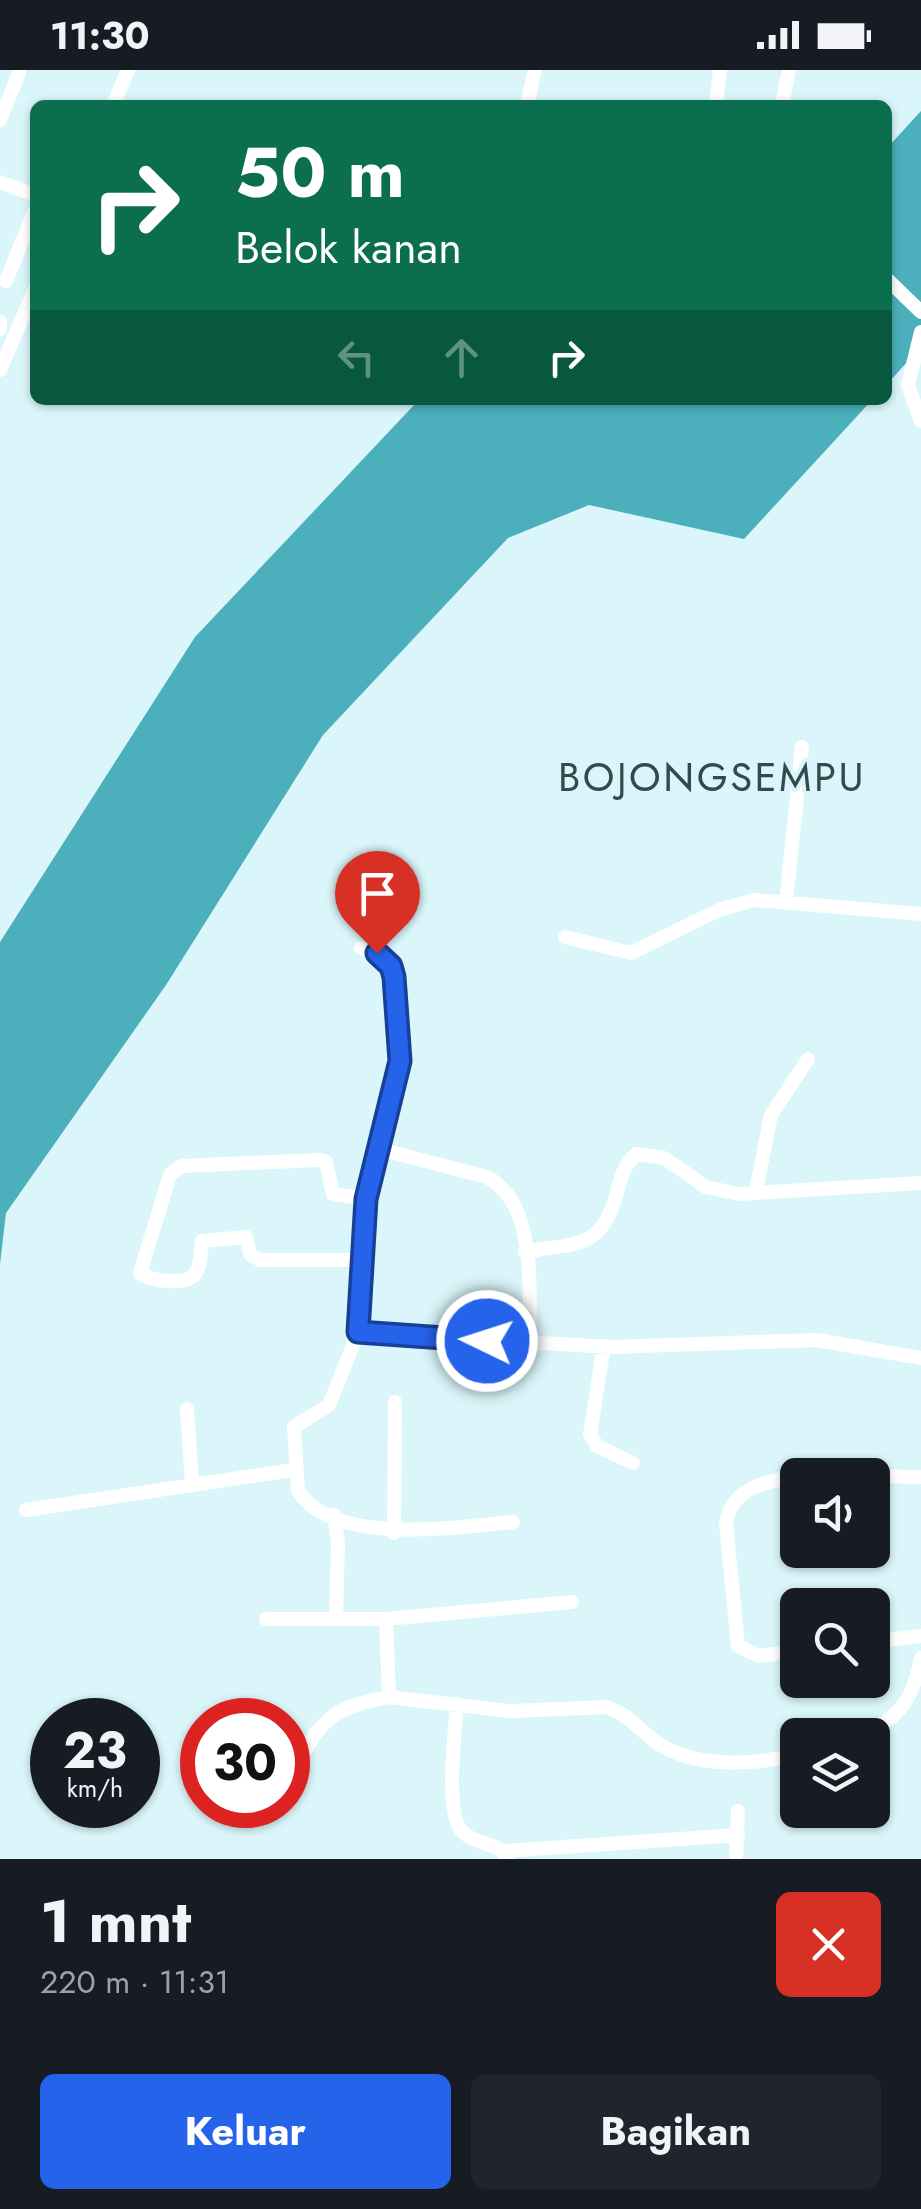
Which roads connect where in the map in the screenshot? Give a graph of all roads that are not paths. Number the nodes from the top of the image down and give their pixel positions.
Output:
1 (128, 70) edge
2 (535, 70) edge
3 (720, 70) edge
4 (789, 70) edge
5 (19, 74) dead end
6 (116, 100) edge
7 (528, 100) edge
8 (717, 100) edge
9 (783, 100) edge
10 (1, 113) edge
11 (0, 182) edge
12 (30, 193) edge
13 (30, 222) edge
14 (6, 280) dead end
15 (892, 284) edge
16 (30, 301) edge
17 (921, 312) edge
18 (921, 332) edge
19 (0, 370) edge
20 (921, 422) edge
21 (802, 747) dead end
22 (786, 903) junction
23 (921, 914) edge
24 (565, 938) dead end
25 (360, 948) dead end
26 (808, 1059) dead end
27 (379, 1149) junction
28 (921, 1184) edge
29 (756, 1191) junction
30 (366, 1199) junction
31 (525, 1252) junction
32 (365, 1260) junction
33 (358, 1332) junction
34 (530, 1344) junction
35 (604, 1346) junction
36 (921, 1358) edge
37 (395, 1402) dead end
38 (186, 1408) dead end
39 (632, 1463) dead end
40 (293, 1470) junction
41 (890, 1476) edge
42 (921, 1477) edge
43 (780, 1481) edge
44 (192, 1485) junction
45 (26, 1510) dead end
46 (334, 1515) junction
47 (513, 1522) dead end
48 (394, 1533) junction
49 (572, 1602) dead end
50 (336, 1617) junction
51 (266, 1619) dead end
52 (386, 1619) junction
53 (921, 1636) edge
54 (890, 1640) edge
55 (780, 1653) edge
56 (921, 1658) edge
57 (389, 1697) junction
58 (457, 1704) junction
59 (890, 1720) edge
60 (310, 1739) edge
61 (780, 1756) edge
62 (738, 1811) dead end
63 (738, 1835) junction
64 (506, 1855) edge
65 (736, 1859) edge

1 - 6 street
2 - 7 street
3 - 8 street
4 - 9 street
5 - 10 street
11 - 12 street
13 - 14 street
15 - 17 street
16 - 19 street
18 - 20 street
21 - 22 street
22 - 23 street
22 - 24 street
25 - 27 street
26 - 29 street
27 - 30 street
27 - 31 street
28 - 29 street
29 - 31 street
30 - 32 street
30 - 32 street
31 - 34 street
32 - 33 street
33 - 34 street
33 - 40 street
34 - 35 street
35 - 36 street
35 - 39 street
37 - 48 street
38 - 44 street
40 - 44 street
40 - 46 street
41 - 42 street
43 - 55 street
44 - 45 street
46 - 48 street
46 - 50 street
47 - 48 street
49 - 52 street
50 - 51 street
50 - 52 street
52 - 57 street
53 - 54 street
56 - 59 street
57 - 58 street
57 - 60 street
58 - 61 street
58 - 64 street
62 - 63 street
63 - 64 street
63 - 65 street

